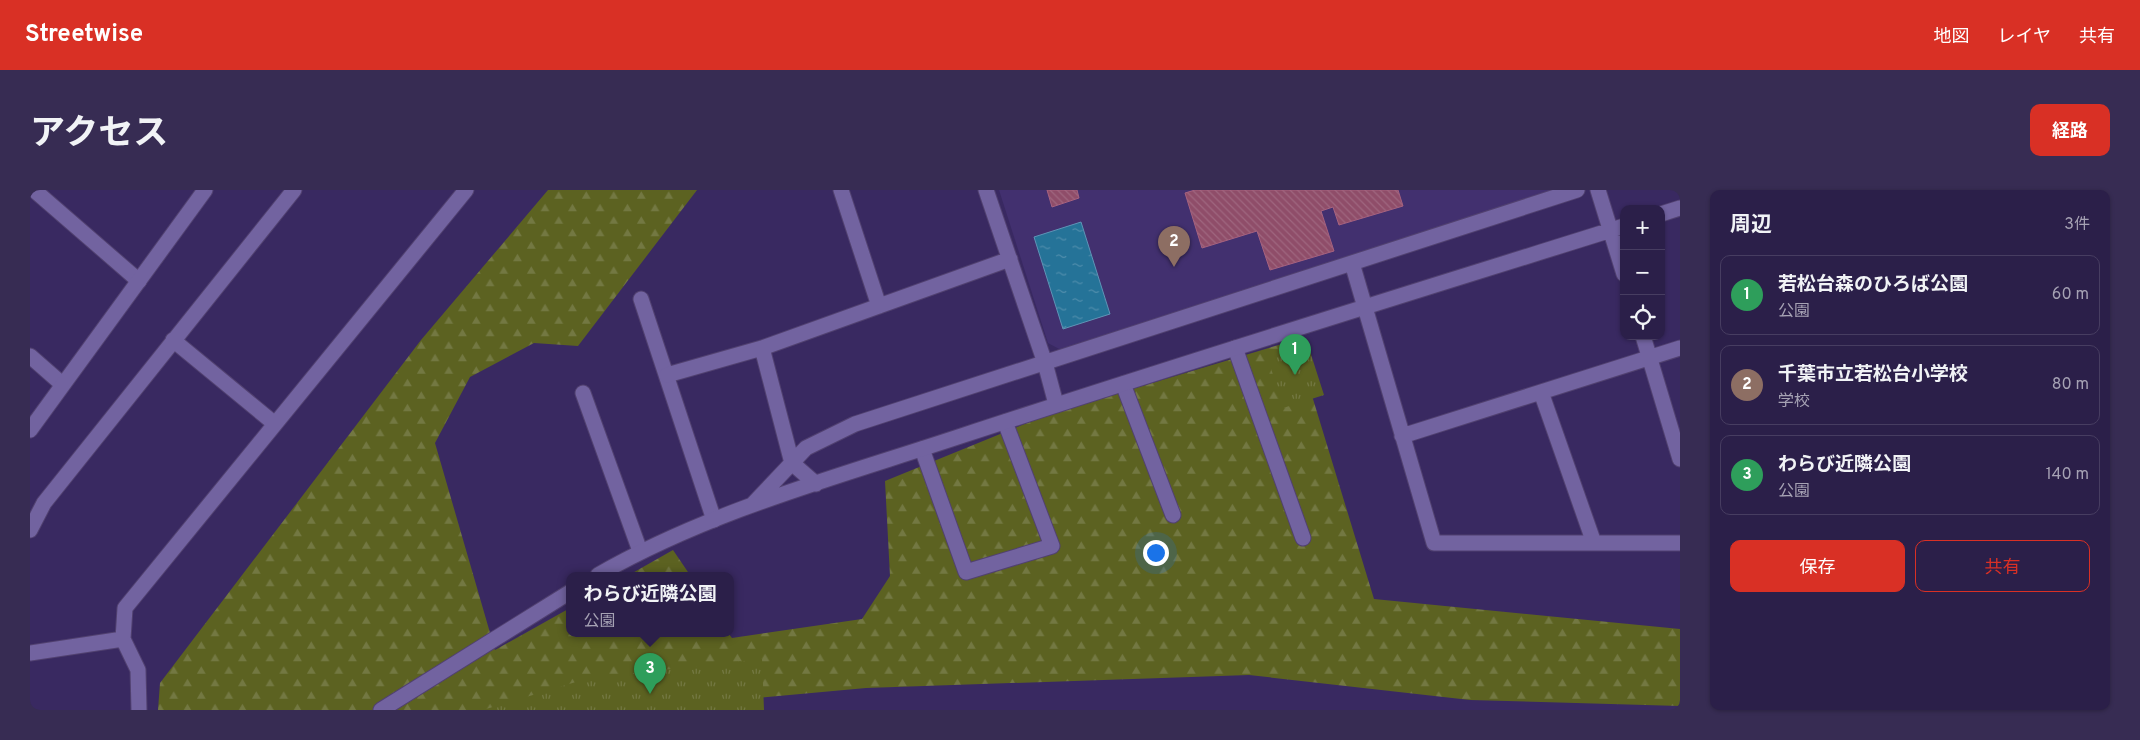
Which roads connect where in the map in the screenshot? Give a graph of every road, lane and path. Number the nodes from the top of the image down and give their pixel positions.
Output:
1 (34, 190) edge
2 (205, 190) edge
3 (294, 190) edge
4 (466, 190) edge
5 (841, 190) edge
6 (986, 190) edge
7 (1577, 190) edge
8 (1598, 190) edge
9 (1680, 208) edge
10 (1665, 213) edge
11 (1617, 228) edge
12 (1620, 250) edge
13 (1010, 259) junction
14 (1352, 263) junction
15 (139, 280) junction
16 (641, 300) dead end
17 (879, 306) junction
18 (1365, 308) junction
19 (173, 340) junction
20 (1644, 340) edge
21 (762, 348) junction
22 (1235, 348) junction
23 (1680, 348) edge
24 (30, 356) edge
25 (1650, 358) junction
26 (1045, 363) junction
27 (667, 375) junction
28 (62, 384) junction
29 (1122, 384) junction
30 (1542, 392) junction
31 (582, 393) dead end
32 (1056, 404) junction
33 (1005, 422) junction
34 (275, 424) junction
35 (30, 430) edge
36 (1402, 436) junction
37 (922, 449) junction
38 (1680, 459) edge
39 (792, 463) junction
40 (816, 484) junction
41 (751, 506) junction
42 (1173, 516) dead end
43 (714, 520) junction
44 (30, 530) edge
45 (1302, 538) dead end
46 (1680, 542) edge
47 (1594, 543) junction
48 (640, 550) junction
49 (603, 572) edge
50 (566, 594) edge
51 (122, 639) junction
52 (30, 652) edge
53 (138, 710) edge
54 (381, 710) edge

1 - 15 street
2 - 15 street
3 - 19 street
4 - 34 street
5 - 17 street
6 - 13 street
7 - 14 street
8 - 11 street
9 - 10 street
11 - 12 street
11 - 18 street
13 - 17 street
13 - 26 street
14 - 18 street
14 - 26 street
15 - 28 street
16 - 27 street
17 - 21 street
18 - 22 street
18 - 36 street
19 - 34 street
19 - 44 street
20 - 25 street
21 - 27 street
21 - 39 street
22 - 29 street
22 - 45 street
23 - 25 street
24 - 28 street
25 - 30 street
25 - 38 street
26 - 32 street
26 - 39 street
27 - 43 street
28 - 35 street
29 - 32 street
29 - 42 street
30 - 36 street
30 - 47 street
31 - 48 street
32 - 33 street
33 - 37 street
33 - 37 street
34 - 51 street
36 - 47 street
37 - 40 street
39 - 40 street
39 - 41 street
40 - 41 street
41 - 43 street
43 - 48 street
46 - 47 street
48 - 49 street
50 - 54 street
51 - 52 street
51 - 53 street

